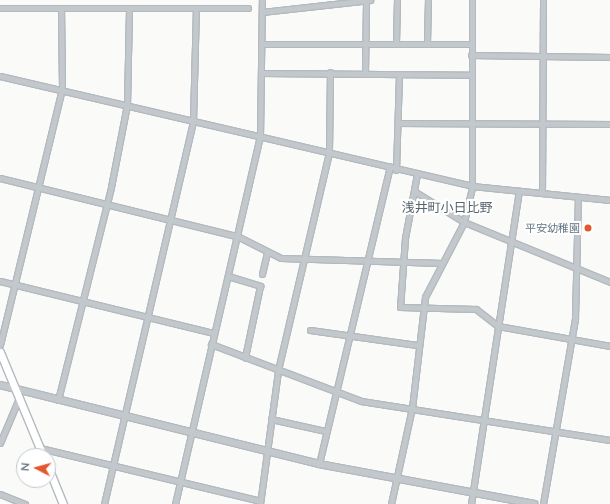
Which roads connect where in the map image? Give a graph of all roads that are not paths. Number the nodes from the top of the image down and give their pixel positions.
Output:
1 (262, 0) edge
2 (368, 0) edge
3 (397, 0) edge
4 (428, 0) edge
5 (472, 0) edge
6 (543, 0) edge
7 (0, 8) edge
8 (61, 8) junction
9 (129, 8) junction
10 (196, 8) junction
11 (248, 8) dead end
12 (262, 12) junction
13 (396, 43) junction
14 (427, 43) junction
15 (262, 44) junction
16 (365, 44) junction
17 (470, 44) junction
18 (471, 55) junction
19 (542, 56) junction
20 (610, 57) edge
21 (330, 72) junction
22 (261, 73) junction
23 (365, 73) junction
24 (399, 74) junction
25 (471, 75) junction
26 (0, 76) edge
27 (62, 88) junction
28 (127, 105) junction
29 (193, 121) junction
30 (398, 123) junction
31 (471, 124) junction
32 (542, 124) junction
33 (610, 124) edge
34 (260, 137) junction
35 (329, 152) junction
36 (390, 166) junction
37 (396, 170) junction
38 (417, 174) junction
39 (0, 178) edge
40 (472, 186) junction
41 (39, 187) junction
42 (414, 191) junction
43 (519, 191) junction
44 (542, 193) junction
45 (578, 197) junction
46 (610, 200) edge
47 (107, 203) junction
48 (172, 218) junction
49 (464, 222) junction
50 (237, 236) junction
51 (511, 241) junction
52 (267, 253) junction
53 (302, 261) junction
54 (367, 261) junction
55 (403, 262) junction
56 (442, 263) junction
57 (576, 268) junction
58 (262, 274) dead end
59 (228, 276) junction
60 (0, 281) edge
61 (610, 282) edge
62 (16, 284) junction
63 (82, 301) junction
64 (423, 306) junction
65 (149, 316) junction
66 (498, 326) junction
67 (310, 330) dead end
68 (214, 333) junction
69 (348, 337) junction
70 (571, 339) junction
71 (211, 344) junction
72 (0, 345) edge
73 (417, 345) junction
74 (610, 346) edge
75 (0, 352) edge
76 (245, 357) junction
77 (278, 370) junction
78 (0, 385) edge
79 (334, 392) junction
80 (18, 395) junction
81 (58, 400) junction
82 (412, 408) junction
83 (125, 417) junction
84 (484, 418) junction
85 (271, 419) junction
86 (556, 430) junction
87 (325, 431) junction
88 (191, 433) junction
89 (610, 440) edge
90 (0, 443) edge
91 (40, 448) edge
92 (266, 450) junction
93 (56, 452) edge
94 (319, 464) junction
95 (114, 465) junction
96 (182, 480) junction
97 (397, 480) junction
98 (56, 487) edge
99 (473, 493) junction
100 (0, 494) edge
101 (260, 502) edge
102 (25, 504) edge
103 (63, 504) edge
104 (104, 504) edge
105 (175, 504) edge
106 (391, 504) edge
107 (471, 504) edge
108 (534, 504) edge
109 (544, 504) edge

1 - 12 street
2 - 12 street
2 - 16 street
3 - 13 street
4 - 14 street
5 - 17 street
6 - 19 street
7 - 8 street
8 - 9 street
8 - 27 street
9 - 10 street
9 - 28 street
10 - 11 street
10 - 29 street
12 - 15 street
13 - 14 street
13 - 16 street
14 - 17 street
15 - 16 street
15 - 22 street
16 - 23 street
17 - 18 street
18 - 19 street
18 - 25 street
19 - 20 street
19 - 32 street
21 - 22 street
21 - 23 street
21 - 35 street
22 - 34 street
23 - 24 street
24 - 25 street
24 - 30 street
25 - 31 street
26 - 27 street
27 - 28 street
27 - 41 street
28 - 29 street
28 - 47 street
29 - 34 street
29 - 48 street
30 - 31 street
30 - 37 street
31 - 32 street
31 - 40 street
32 - 33 street
32 - 44 street
34 - 35 street
34 - 50 street
35 - 36 street
35 - 53 street
36 - 37 street
36 - 54 street
37 - 38 street
38 - 40 street
38 - 42 street
39 - 41 street
40 - 43 street
40 - 49 street
41 - 47 street
41 - 62 street
42 - 49 street
42 - 55 street
43 - 44 street
43 - 51 street
44 - 45 street
45 - 46 street
45 - 57 street
47 - 48 street
47 - 63 street
48 - 50 street
48 - 65 street
49 - 51 street
49 - 56 street
50 - 52 street
50 - 59 street
51 - 57 street
51 - 66 street
52 - 53 street
52 - 58 street
53 - 54 street
53 - 77 street
54 - 55 street
54 - 69 street
55 - 56 street
55 - 64 street
56 - 64 street
57 - 61 street
57 - 70 street
59 - 68 street
59 - 76 street
60 - 62 street
62 - 63 street
62 - 72 street
63 - 65 street
63 - 81 street
64 - 66 street
64 - 73 street
65 - 68 street
65 - 83 street
66 - 70 street
66 - 84 street
67 - 69 street
68 - 71 street
69 - 73 street
69 - 79 street
70 - 74 street
70 - 86 street
71 - 76 street
71 - 88 street
73 - 82 street
75 - 80 main road
76 - 77 street
77 - 79 street
77 - 85 street
78 - 80 street
79 - 82 street
79 - 87 street
80 - 81 street
80 - 90 street
80 - 91 main road
81 - 83 street
82 - 84 street
82 - 97 street
83 - 88 street
83 - 95 street
84 - 86 street
84 - 99 street
85 - 87 street
85 - 92 street
86 - 89 street
86 - 109 street
87 - 94 street
88 - 92 street
88 - 96 street
92 - 94 street
92 - 101 street
93 - 95 street
94 - 97 street
95 - 96 street
95 - 104 street
96 - 101 street
96 - 105 street
97 - 99 street
97 - 106 street
98 - 103 main road
99 - 107 street
99 - 108 street
100 - 102 street

